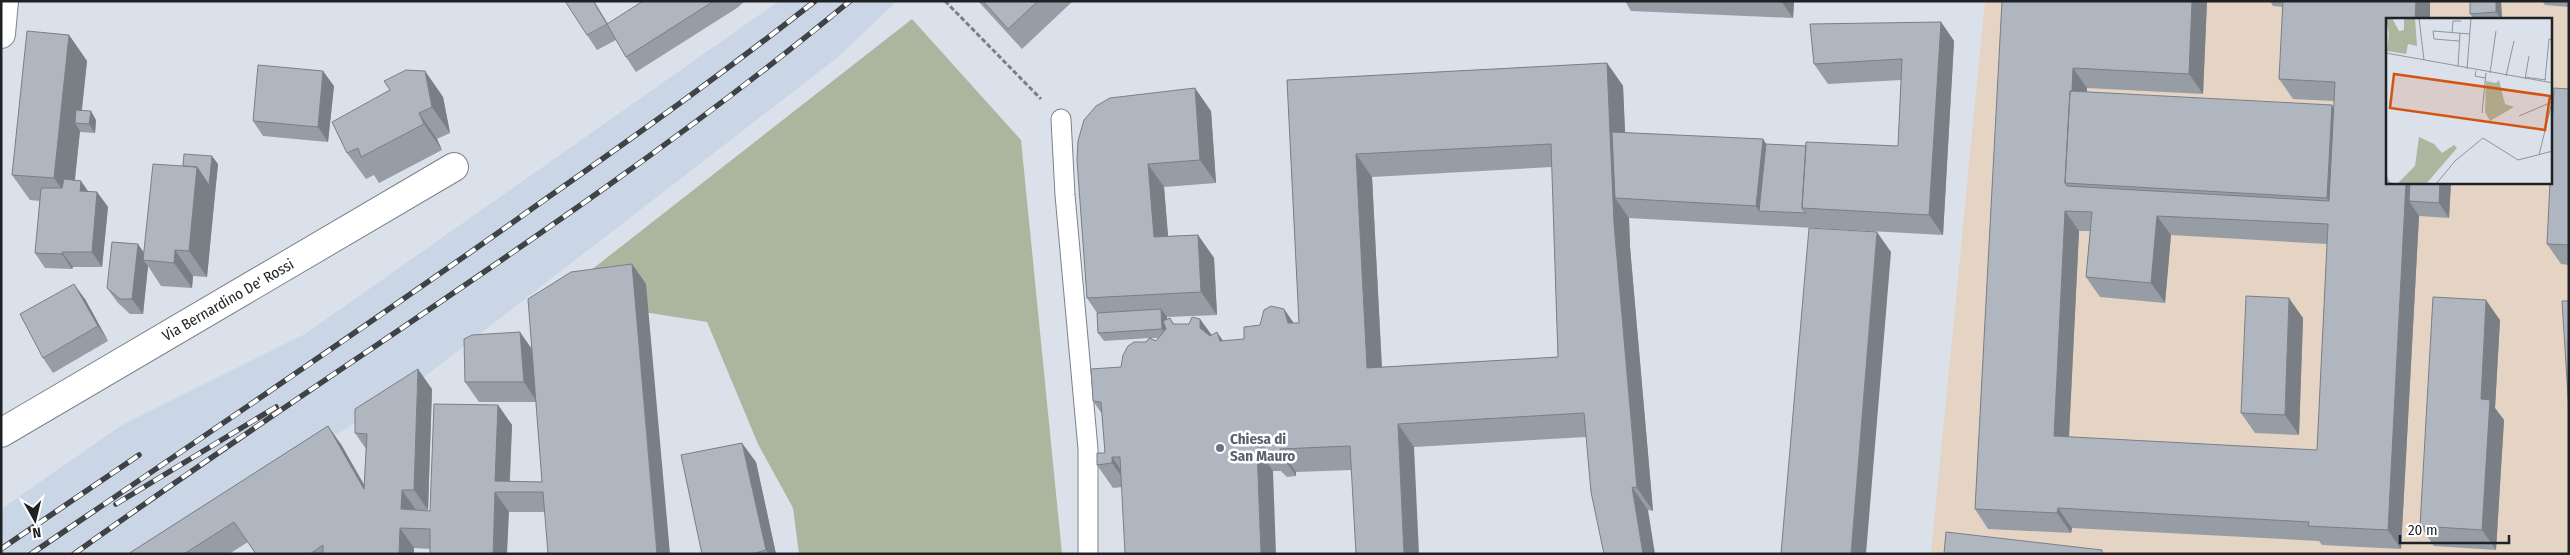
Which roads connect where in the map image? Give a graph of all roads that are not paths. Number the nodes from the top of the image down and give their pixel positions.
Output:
1 (4, 1) edge
2 (1, 34) edge
3 (1062, 119) road end
4 (454, 167) dead end
5 (1, 433) edge
6 (1088, 554) edge

1 - 2 street
3 - 6 lane
4 - 5 street, Via Bernardino De' Rossi

